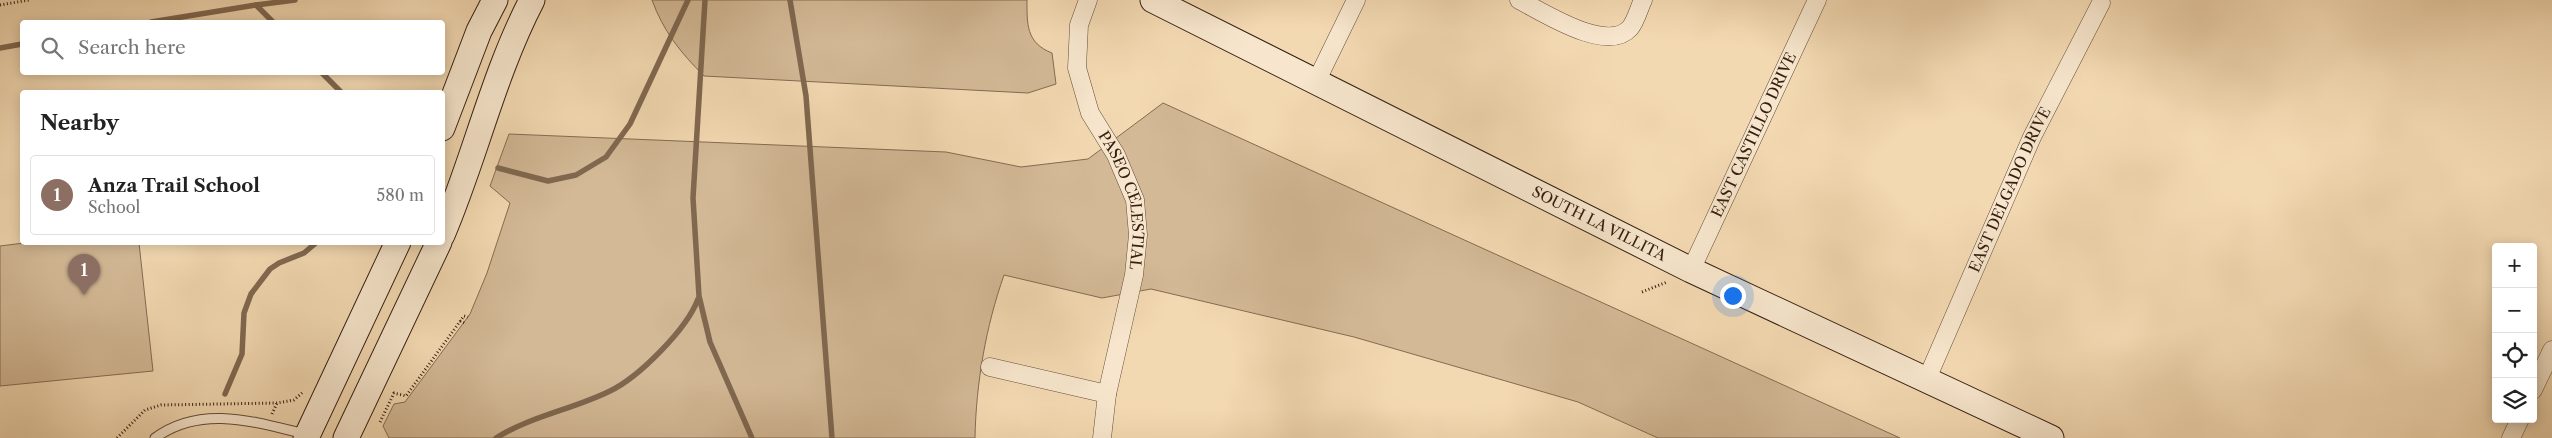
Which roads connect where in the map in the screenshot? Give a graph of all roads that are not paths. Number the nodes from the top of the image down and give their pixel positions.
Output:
1 (495, 0) edge
2 (532, 0) edge
3 (1088, 0) edge
4 (1153, 0) edge
5 (1356, 0) edge
6 (1519, 0) edge
7 (1643, 0) edge
8 (1817, 0) edge
9 (2101, 3) dead end
10 (1316, 82) junction
11 (445, 120) edge
12 (445, 227) edge
13 (397, 245) edge
14 (438, 245) edge
15 (1691, 270) junction
16 (2552, 350) edge
17 (990, 367) dead end
18 (1926, 381) junction
19 (2537, 382) edge
20 (1107, 394) junction
21 (2518, 423) edge
22 (311, 437) edge
23 (155, 438) edge
24 (346, 438) edge
25 (1102, 438) edge
26 (2051, 438) edge
27 (2511, 438) edge

1 - 11 street
2 - 12 street
3 - 20 street, PASEO CELESTIAL
4 - 10 street, SOUTH LA VILLITA
5 - 10 street
6 - 7 street
8 - 15 street, EAST CASTILLO DRIVE
9 - 18 street, EAST DELGADO DRIVE
10 - 15 street, SOUTH LA VILLITA
13 - 22 street
14 - 24 street
15 - 18 street, SOUTH LA VILLITA
16 - 19 street
17 - 20 street
18 - 26 street, SOUTH LA VILLITA
20 - 25 street, PASEO CELESTIAL
21 - 27 street
22 - 23 lane

